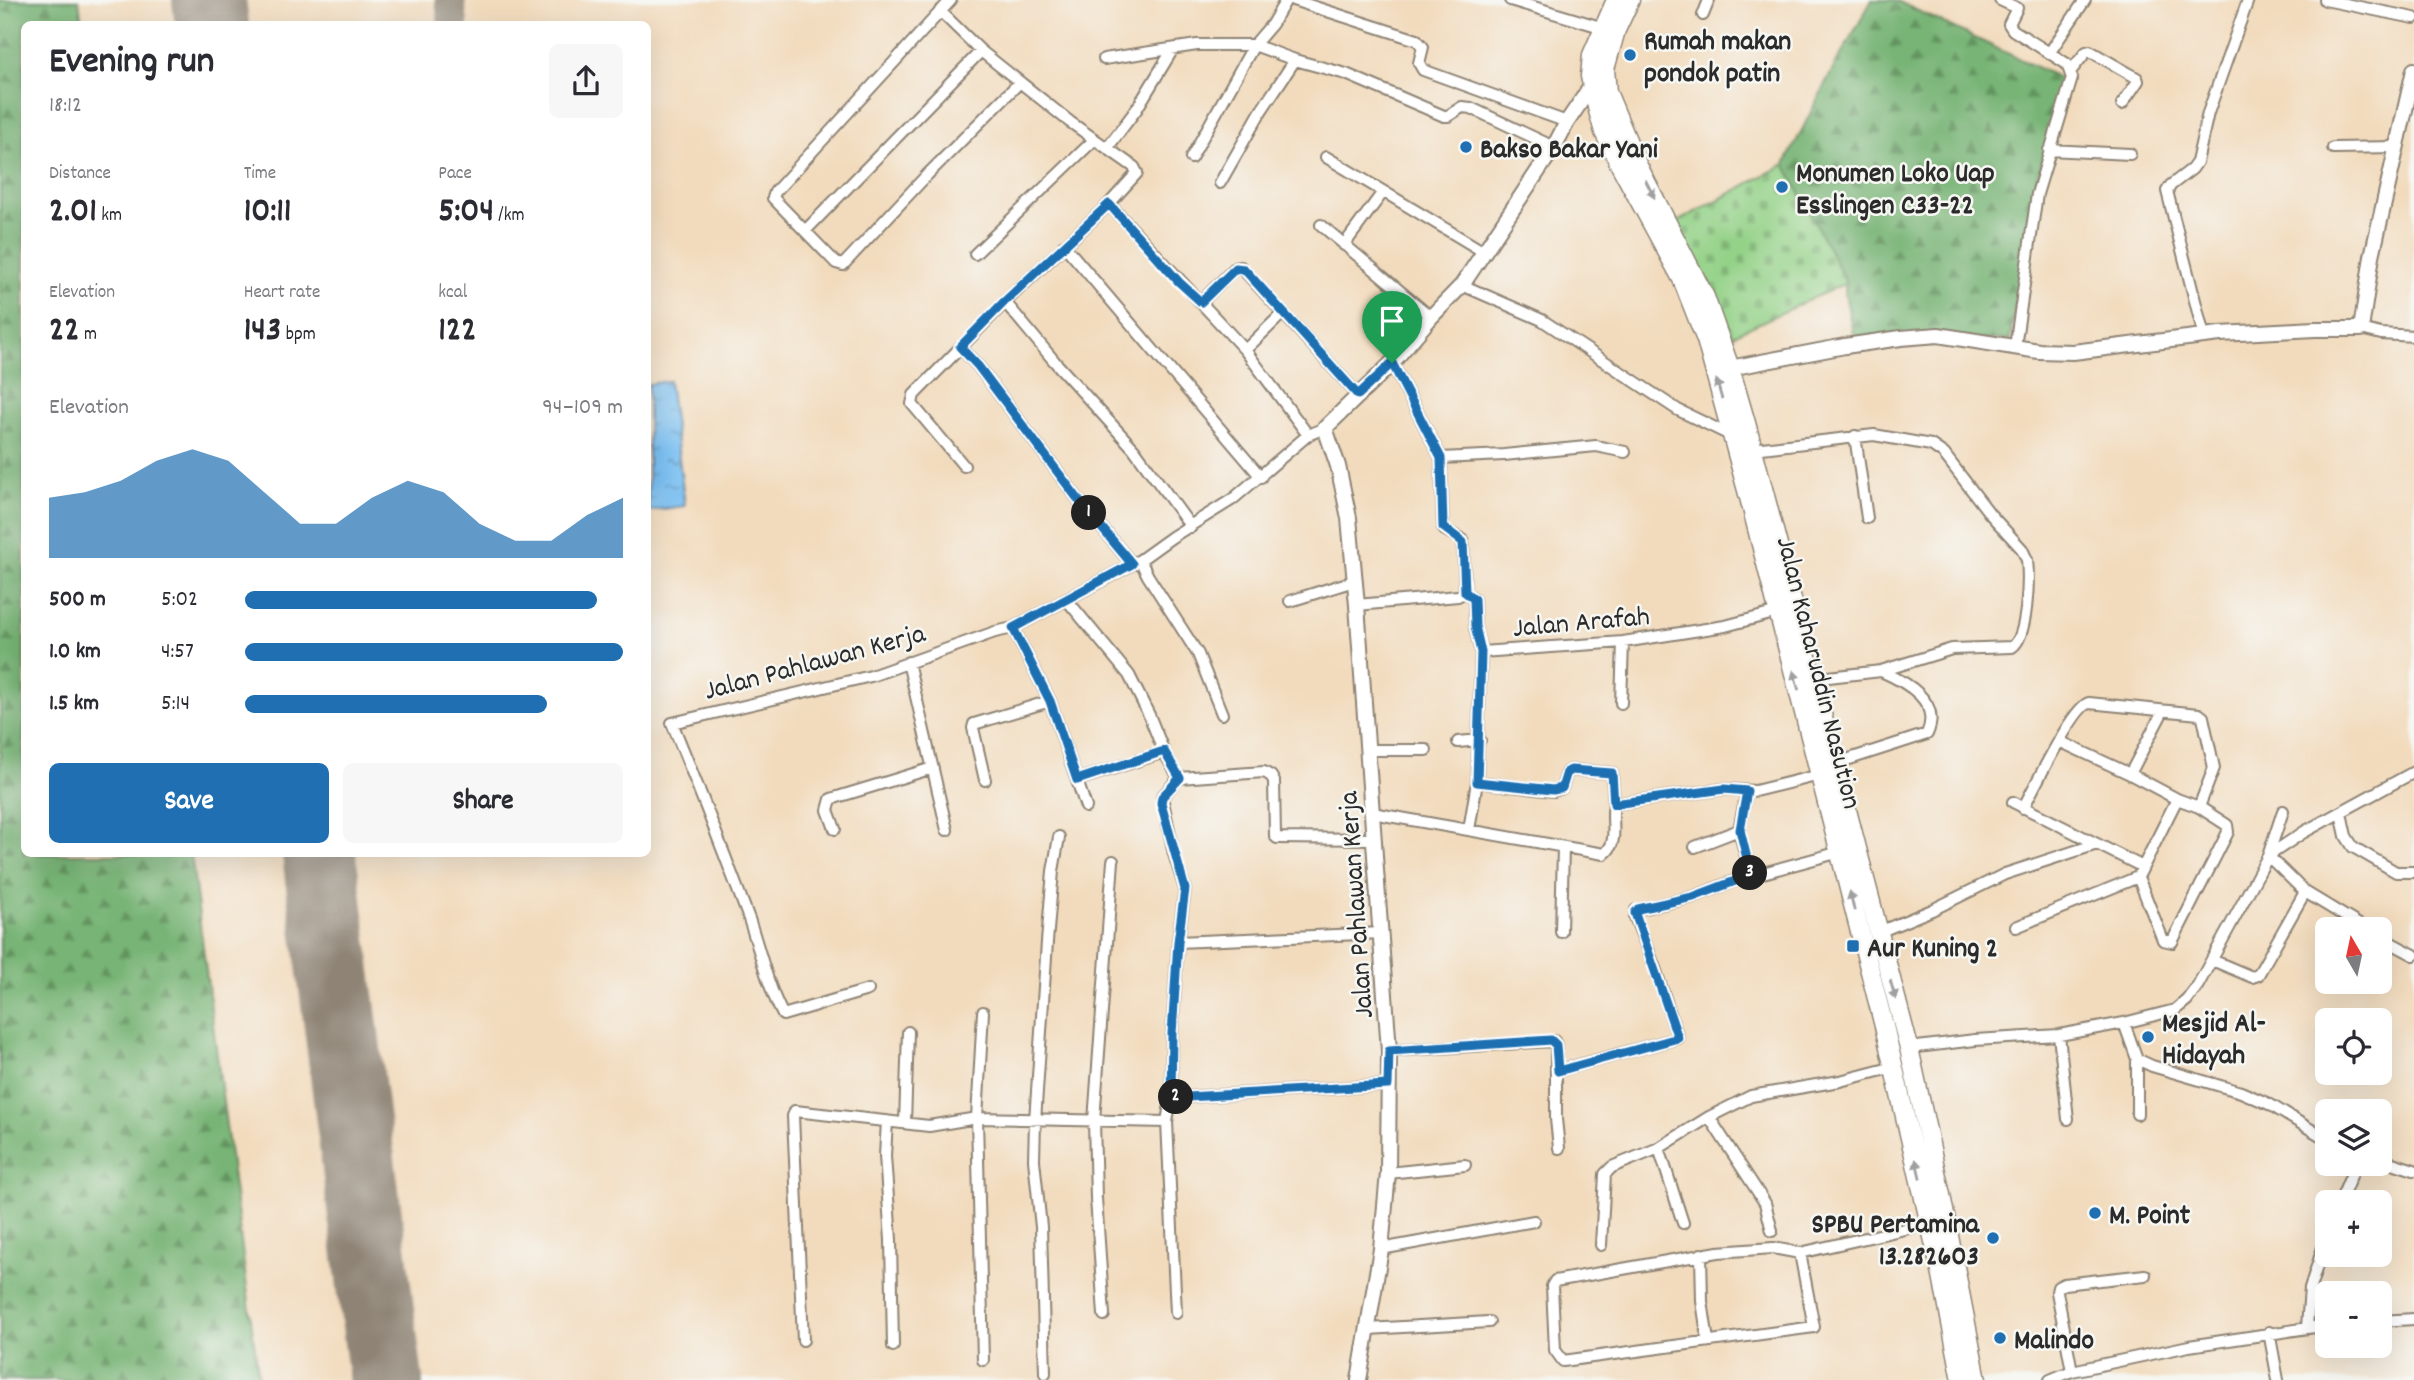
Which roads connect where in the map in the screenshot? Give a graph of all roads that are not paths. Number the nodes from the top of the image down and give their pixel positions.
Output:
1 (951, 0) edge
2 (1286, 0) edge
3 (1293, 0) edge
4 (1510, 0) edge
5 (1616, 0) edge
6 (1630, 0) edge
7 (1709, 0) edge
8 (2000, 0) edge
9 (2085, 0) edge
10 (2248, 0) edge
11 (2325, 0) edge
12 (940, 11) junction
13 (1703, 15) dead end
14 (2414, 18) edge
15 (1604, 28) junction
16 (1254, 44) junction
17 (1173, 49) junction
18 (981, 51) junction
19 (2050, 52) junction
20 (1104, 59) dead end
21 (1295, 60) junction
22 (2414, 71) edge
23 (2070, 72) junction
24 (1020, 82) junction
25 (1598, 83) junction
26 (2123, 104) dead end
27 (2409, 111) edge
28 (1567, 122) junction
29 (1094, 140) junction
30 (1554, 147) junction
31 (2398, 147) junction
32 (1108, 148) junction
33 (2333, 148) dead end
34 (2049, 150) junction
35 (2130, 155) dead end
36 (1326, 157) dead end
37 (1191, 158) dead end
38 (1220, 183) dead end
39 (1382, 192) junction
40 (1109, 204) junction
41 (1321, 225) dead end
42 (806, 231) junction
43 (1065, 245) junction
44 (1344, 245) junction
45 (1484, 252) junction
46 (975, 254) dead end
47 (1462, 285) junction
48 (1004, 302) junction
49 (1201, 302) junction
50 (1283, 313) junction
51 (1431, 317) junction
52 (2361, 329) junction
53 (2204, 336) junction
54 (2414, 336) edge
55 (960, 347) junction
56 (2015, 347) junction
57 (1245, 349) junction
58 (1392, 363) junction
59 (1730, 368) junction
60 (1358, 395) junction
61 (1325, 428) junction
62 (1308, 435) junction
63 (1732, 436) junction
64 (1855, 436) junction
65 (1753, 449) junction
66 (1625, 452) dead end
67 (1441, 458) junction
68 (964, 466) dead end
69 (1261, 477) junction
70 (1758, 503) junction
71 (1867, 518) dead end
72 (1191, 527) junction
73 (1136, 562) junction
74 (1354, 581) junction
75 (1465, 592) junction
76 (1067, 600) junction
77 (1290, 601) dead end
78 (1357, 605) junction
79 (1778, 612) junction
80 (1013, 628) junction
81 (1623, 642) junction
82 (1481, 652) junction
83 (908, 662) junction
84 (1881, 670) junction
85 (1811, 679) junction
86 (1050, 701) junction
87 (1621, 703) dead end
88 (2163, 711) junction
89 (1222, 714) dead end
90 (1479, 740) junction
91 (2059, 741) junction
92 (1458, 742) dead end
93 (1367, 750) junction
94 (1426, 750) dead end
95 (1164, 751) junction
96 (933, 768) junction
97 (1827, 769) junction
98 (2414, 772) edge
99 (2130, 774) junction
100 (1180, 778) junction
101 (985, 780) dead end
102 (1077, 780) junction
103 (1477, 782) junction
104 (1747, 791) junction
105 (2177, 799) junction
106 (1614, 804) junction
107 (1086, 807) dead end
108 (2199, 807) junction
109 (2283, 811) dead end
110 (1372, 813) junction
111 (2341, 813) junction
112 (835, 829) dead end
113 (947, 830) dead end
114 (1469, 830) junction
115 (1740, 830) junction
116 (1059, 837) dead end
117 (1375, 839) junction
118 (2097, 844) junction
119 (1563, 847) junction
120 (1695, 847) dead end
121 (1840, 852) junction
122 (2268, 856) junction
123 (1113, 861) dead end
124 (2140, 872) junction
125 (2414, 872) edge
126 (1751, 875) junction
127 (2305, 892) junction
128 (2346, 917) edge
129 (2016, 927) dead end
130 (1561, 932) dead end
131 (1879, 932) junction
132 (1382, 933) junction
133 (1178, 942) junction
134 (2392, 943) edge
135 (2414, 955) edge
136 (2212, 960) junction
137 (868, 990) dead end
138 (984, 1012) dead end
139 (2124, 1023) junction
140 (908, 1032) dead end
141 (2059, 1035) junction
142 (1909, 1048) junction
143 (1389, 1051) junction
144 (2137, 1059) junction
145 (1894, 1067) junction
146 (1558, 1071) junction
147 (1388, 1085) junction
148 (1171, 1098) junction
149 (2137, 1114) dead end
150 (1709, 1116) junction
151 (977, 1118) junction
152 (2068, 1119) dead end
153 (887, 1121) junction
154 (1035, 1121) junction
155 (1094, 1121) junction
156 (1167, 1122) junction
157 (905, 1123) junction
158 (2315, 1132) edge
159 (1559, 1148) dead end
160 (1660, 1148) junction
161 (2392, 1163) edge
162 (1465, 1165) dead end
163 (2414, 1170) edge
164 (1388, 1173) junction
165 (1534, 1221) dead end
166 (1683, 1223) dead end
167 (1931, 1223) junction
168 (1772, 1231) dead end
169 (1601, 1245) dead end
170 (1381, 1249) junction
171 (1701, 1254) junction
172 (1800, 1254) junction
173 (2317, 1267) edge
174 (2145, 1275) dead end
175 (1956, 1311) junction
176 (1176, 1313) dead end
177 (1104, 1315) dead end
178 (2414, 1319) edge
179 (2392, 1320) edge
180 (1489, 1322) dead end
181 (2315, 1326) edge
182 (2307, 1327) junction
183 (1368, 1329) junction
184 (2269, 1332) junction
185 (803, 1340) dead end
186 (1708, 1341) junction
187 (893, 1346) dead end
188 (984, 1360) dead end
189 (2072, 1371) junction
190 (1045, 1373) dead end
191 (1359, 1380) edge
192 (1962, 1380) edge
193 (1977, 1380) edge
194 (2050, 1380) edge
195 (2278, 1380) edge

1 - 12 street
2 - 16 street
3 - 28 street
4 - 15 street
5 - 15 highway, Jalan Kaharuddin Nasution
6 - 25 highway, Jalan Kaharuddin Nasution
7 - 13 street
8 - 19 street
9 - 19 street
10 - 53 street
11 - 14 street
12 - 18 street
12 - 42 street
15 - 25 highway, Jalan Kaharuddin Nasution
16 - 17 street
16 - 21 street
16 - 37 street
17 - 20 street
17 - 32 street
18 - 24 street
18 - 42 street
19 - 23 street
21 - 30 street
21 - 38 street
22 - 27 street
23 - 26 street
23 - 34 street
24 - 29 street
24 - 42 street
25 - 28 street, Jalan Pahlawan Kerja
25 -> 59 highway, Jalan Kaharuddin Nasution
63 -> 25 highway, Jalan Kaharuddin Nasution
27 - 31 street
28 - 30 street, Jalan Pahlawan Kerja
29 - 32 street
29 - 46 street
30 - 45 street, Jalan Pahlawan Kerja
31 - 33 street
31 - 52 street
32 - 40 street
34 - 35 street
34 - 56 street
36 - 39 street
39 - 44 street
39 - 45 street
40 - 43 street
40 - 49 street
41 - 44 street
43 - 48 street
43 - 69 street
44 - 51 street
45 - 47 street, Jalan Pahlawan Kerja
47 - 51 street, Jalan Pahlawan Kerja
47 - 63 street
48 - 55 street
48 - 72 street
49 - 50 street
49 - 57 street
50 - 57 street
50 - 60 street
51 - 58 street, Jalan Pahlawan Kerja
52 - 53 street
52 - 54 street
53 - 56 street
55 - 68 street
55 - 73 street
56 - 59 street
57 - 62 street
58 - 60 street, Jalan Pahlawan Kerja
58 - 67 street
59 - 65 highway, Jalan Kaharuddin Nasution
60 - 61 street, Jalan Pahlawan Kerja
61 - 62 street, Jalan Pahlawan Kerja
61 - 74 street, Jalan Pahlawan Kerja
62 - 69 street, Jalan Pahlawan Kerja
63 - 70 highway, Jalan Kaharuddin Nasution
64 - 65 street
64 - 71 street
64 - 84 street
65 - 70 highway, Jalan Kaharuddin Nasution
66 - 67 street
67 - 75 street
69 - 72 street, Jalan Pahlawan Kerja
70 - 79 highway, Jalan Kaharuddin Nasution
70 - 85 highway, Jalan Kaharuddin Nasution
72 - 73 street, Jalan Pahlawan Kerja
73 - 76 street, Jalan Pahlawan Kerja
73 - 89 street
74 - 77 street
74 - 78 street, Jalan Pahlawan Kerja
75 - 78 street
75 - 82 street
76 - 80 street, Jalan Pahlawan Kerja
76 - 95 street
78 - 93 street, Jalan Pahlawan Kerja
79 - 81 street, Jalan Arafah
97 -> 79 highway, Jalan Kaharuddin Nasution
80 - 83 street, Jalan Pahlawan Kerja
80 - 86 street
81 - 82 street, Jalan Arafah
81 - 87 street
82 - 90 street, Jalan Arafah
83 - 96 street
83 - 137 street, Jalan Pahlawan Kerja
84 - 85 street
84 - 97 street
85 - 97 highway, Jalan Kaharuddin Nasution
86 - 101 street
86 - 102 street
88 - 91 street
88 - 99 street
88 - 108 street
90 - 92 street
90 - 103 street, Jalan Arafah
91 - 99 street
91 - 118 street
93 - 94 street
93 - 110 street, Jalan Pahlawan Kerja
95 - 100 street
95 - 102 street
96 - 112 street
96 - 113 street
97 - 104 street
97 - 121 highway, Jalan Kaharuddin Nasution
97 - 131 highway, Jalan Kaharuddin Nasution
98 - 111 street
99 - 105 street
100 - 117 street
100 - 133 street
102 - 107 street
103 - 106 street
103 - 114 street, Jalan Arafah
104 - 106 street
104 - 115 street
105 - 108 street
105 - 124 street
106 - 119 street
108 - 124 street
109 - 122 street
110 - 114 street
110 - 117 street, Jalan Pahlawan Kerja
111 - 122 street
111 - 125 street
114 - 119 street
115 - 120 street
115 - 126 street
116 - 154 street
117 - 132 street, Jalan Pahlawan Kerja
118 - 124 street
118 - 131 street
119 - 130 street
121 - 126 street
145 -> 121 highway, Jalan Kaharuddin Nasution
122 - 127 street
122 - 136 street
123 - 155 street
124 - 129 street
126 - 146 street
127 - 128 street
127 - 136 street
131 -> 142 highway, Jalan Kaharuddin Nasution
132 - 133 street
132 - 143 street, Jalan Pahlawan Kerja
133 - 148 street
134 - 135 street
136 - 139 street
138 - 151 street
139 - 141 street
139 - 144 street
140 - 157 street
141 - 142 street
141 - 152 street
142 - 175 highway, Jalan Kaharuddin Nasution
143 - 146 street
143 - 147 street, Jalan Pahlawan Kerja
144 - 149 street
144 - 158 street
145 - 150 street
167 -> 145 highway, Jalan Kaharuddin Nasution
146 - 159 street
147 - 148 street
147 - 164 street, Jalan Pahlawan Kerja
148 - 156 street
150 - 160 street
150 - 168 street
151 - 154 street
151 - 157 street
151 - 188 street
153 - 157 street
153 - 185 street
153 - 187 street
154 - 155 street
154 - 190 street
155 - 156 street
155 - 177 street
156 - 176 street
160 - 166 street
160 - 169 street
161 - 163 street
162 - 164 street
164 - 170 street, Jalan Pahlawan Kerja
165 - 170 street
167 - 172 street
167 - 175 highway, Jalan Kaharuddin Nasution
170 - 183 street, Jalan Pahlawan Kerja
171 - 172 street
171 - 186 street
171 - 186 street
172 - 186 street
173 - 182 street
174 - 189 street
175 - 192 highway, Jalan Kaharuddin Nasution
175 - 193 highway, Jalan Kaharuddin Nasution
178 - 179 street
180 - 183 street
181 - 182 street
182 - 184 street
183 - 191 street, Jalan Pahlawan Kerja
184 - 189 street
184 - 195 street
189 - 194 street

